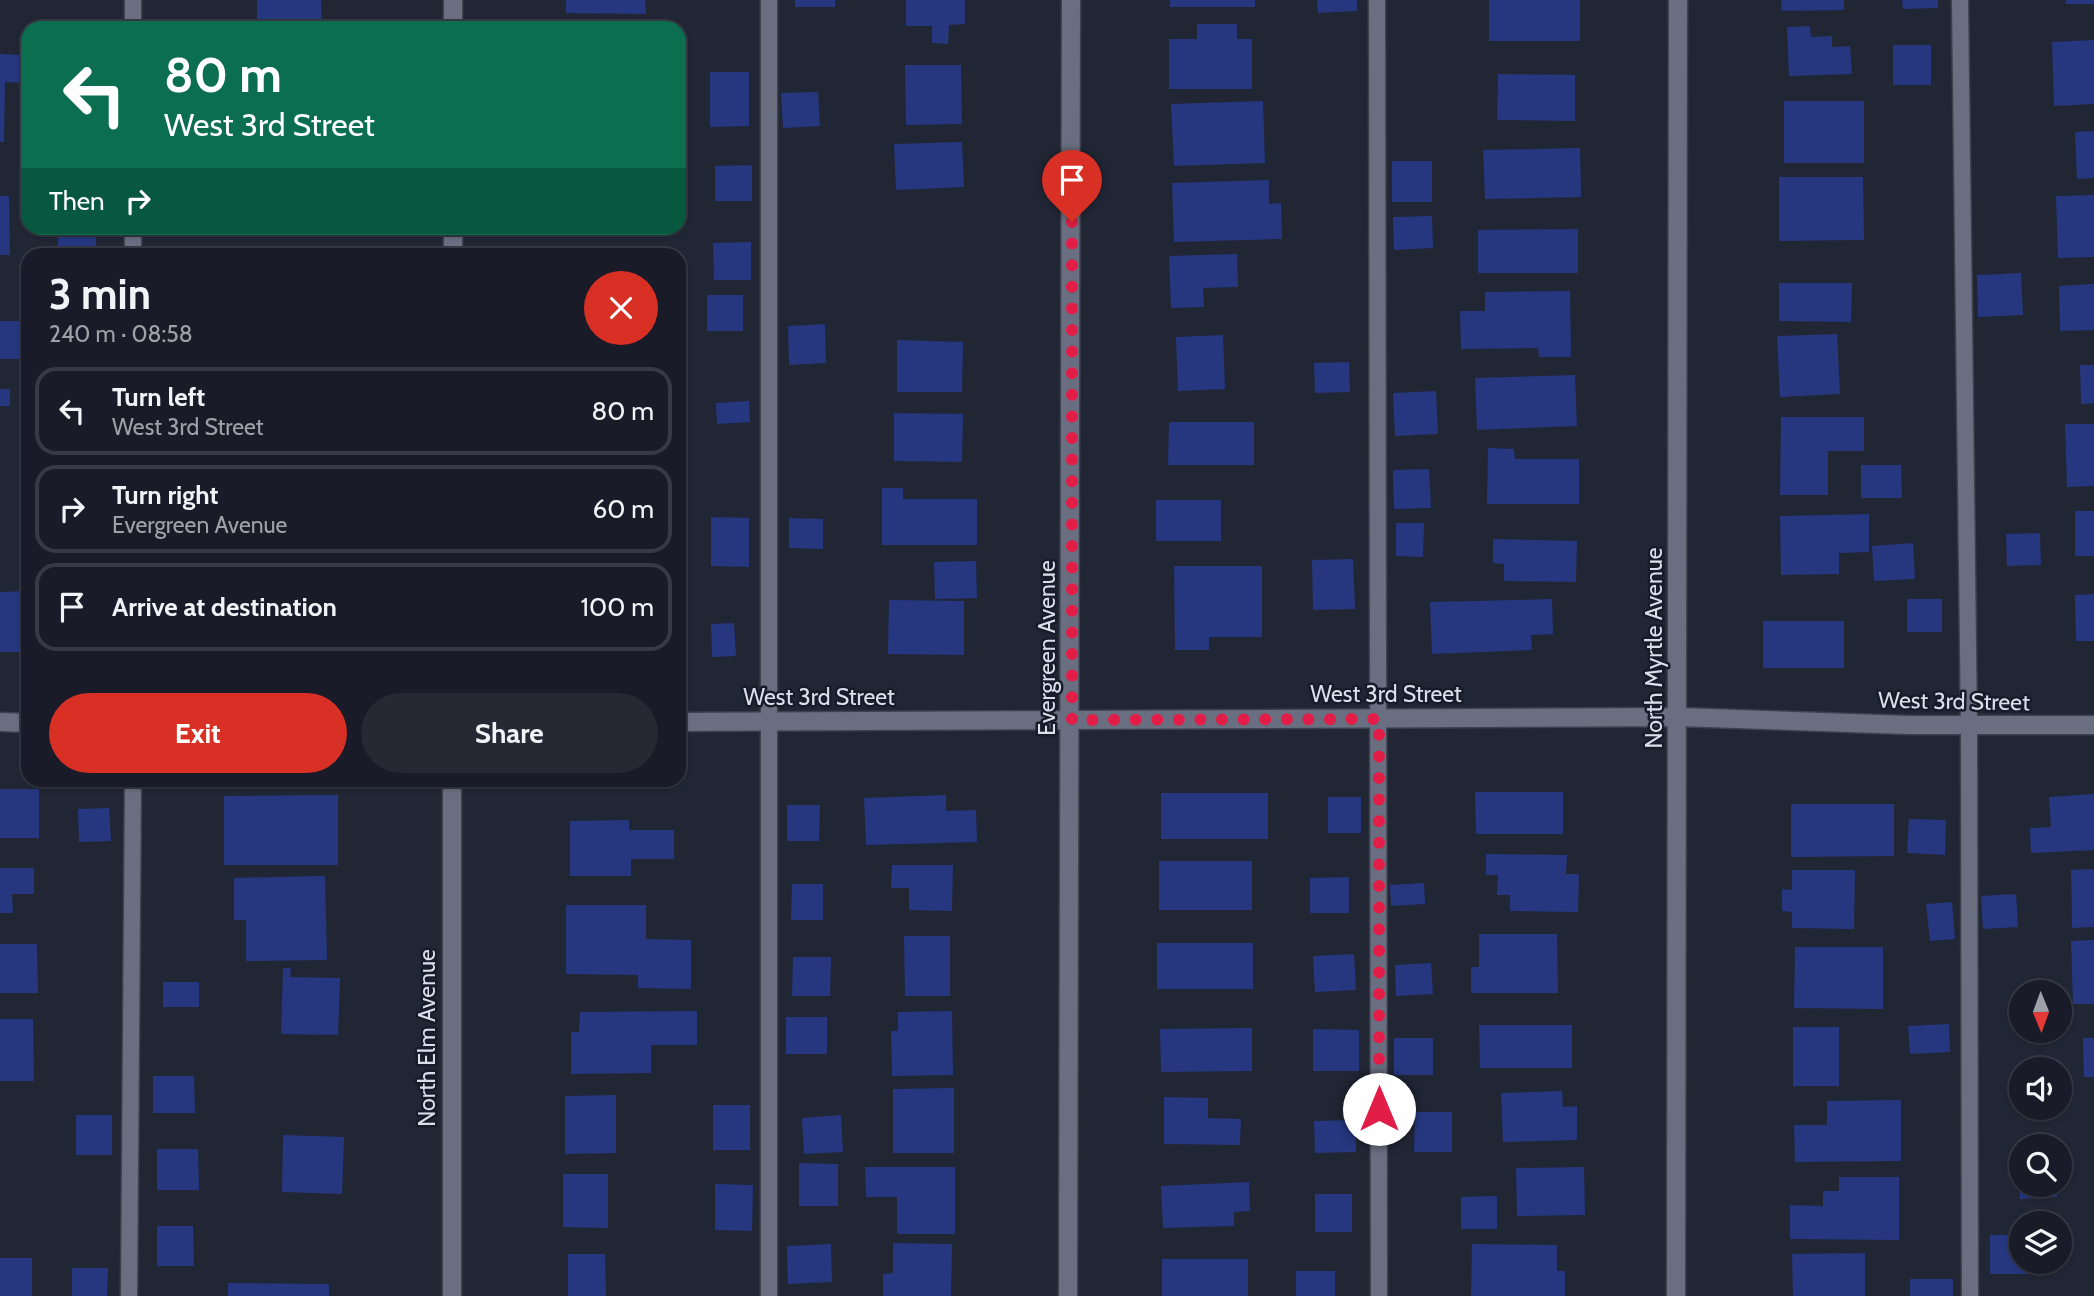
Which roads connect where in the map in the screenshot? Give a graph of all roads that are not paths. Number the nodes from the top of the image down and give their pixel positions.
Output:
1 (133, 0) edge
2 (453, 0) edge
3 (769, 0) edge
4 (1072, 0) edge
5 (1377, 0) edge
6 (1678, 0) edge
7 (1960, 0) edge
8 (133, 21) edge
9 (453, 21) edge
10 (1679, 717) junction
11 (1379, 719) junction
12 (1072, 720) junction
13 (686, 722) edge
14 (770, 722) junction
15 (0, 723) edge
16 (21, 723) edge
17 (2094, 725) edge
18 (1969, 727) junction
19 (133, 787) edge
20 (452, 787) edge
21 (128, 1296) edge
22 (452, 1296) edge
23 (769, 1296) edge
24 (1068, 1296) edge
25 (1379, 1296) edge
26 (1676, 1296) edge
27 (1970, 1296) edge

1 - 8 lane
2 - 9 street
3 - 14 lane
4 - 12 street, Evergreen Avenue
5 - 11 lane
6 - 10 street, North Myrtle Avenue
7 - 18 lane
10 - 11 street, West 3rd Street
10 - 18 street, West 3rd Street
10 - 26 street, North Myrtle Avenue
11 - 12 street, West 3rd Street
11 - 25 lane
12 - 14 street, West 3rd Street
12 - 24 street, Evergreen Avenue
13 - 14 street, West 3rd Street
14 - 23 lane
15 - 16 street
17 - 18 street, West 3rd Street
18 - 27 lane
19 - 21 lane
20 - 22 street, North Elm Avenue

